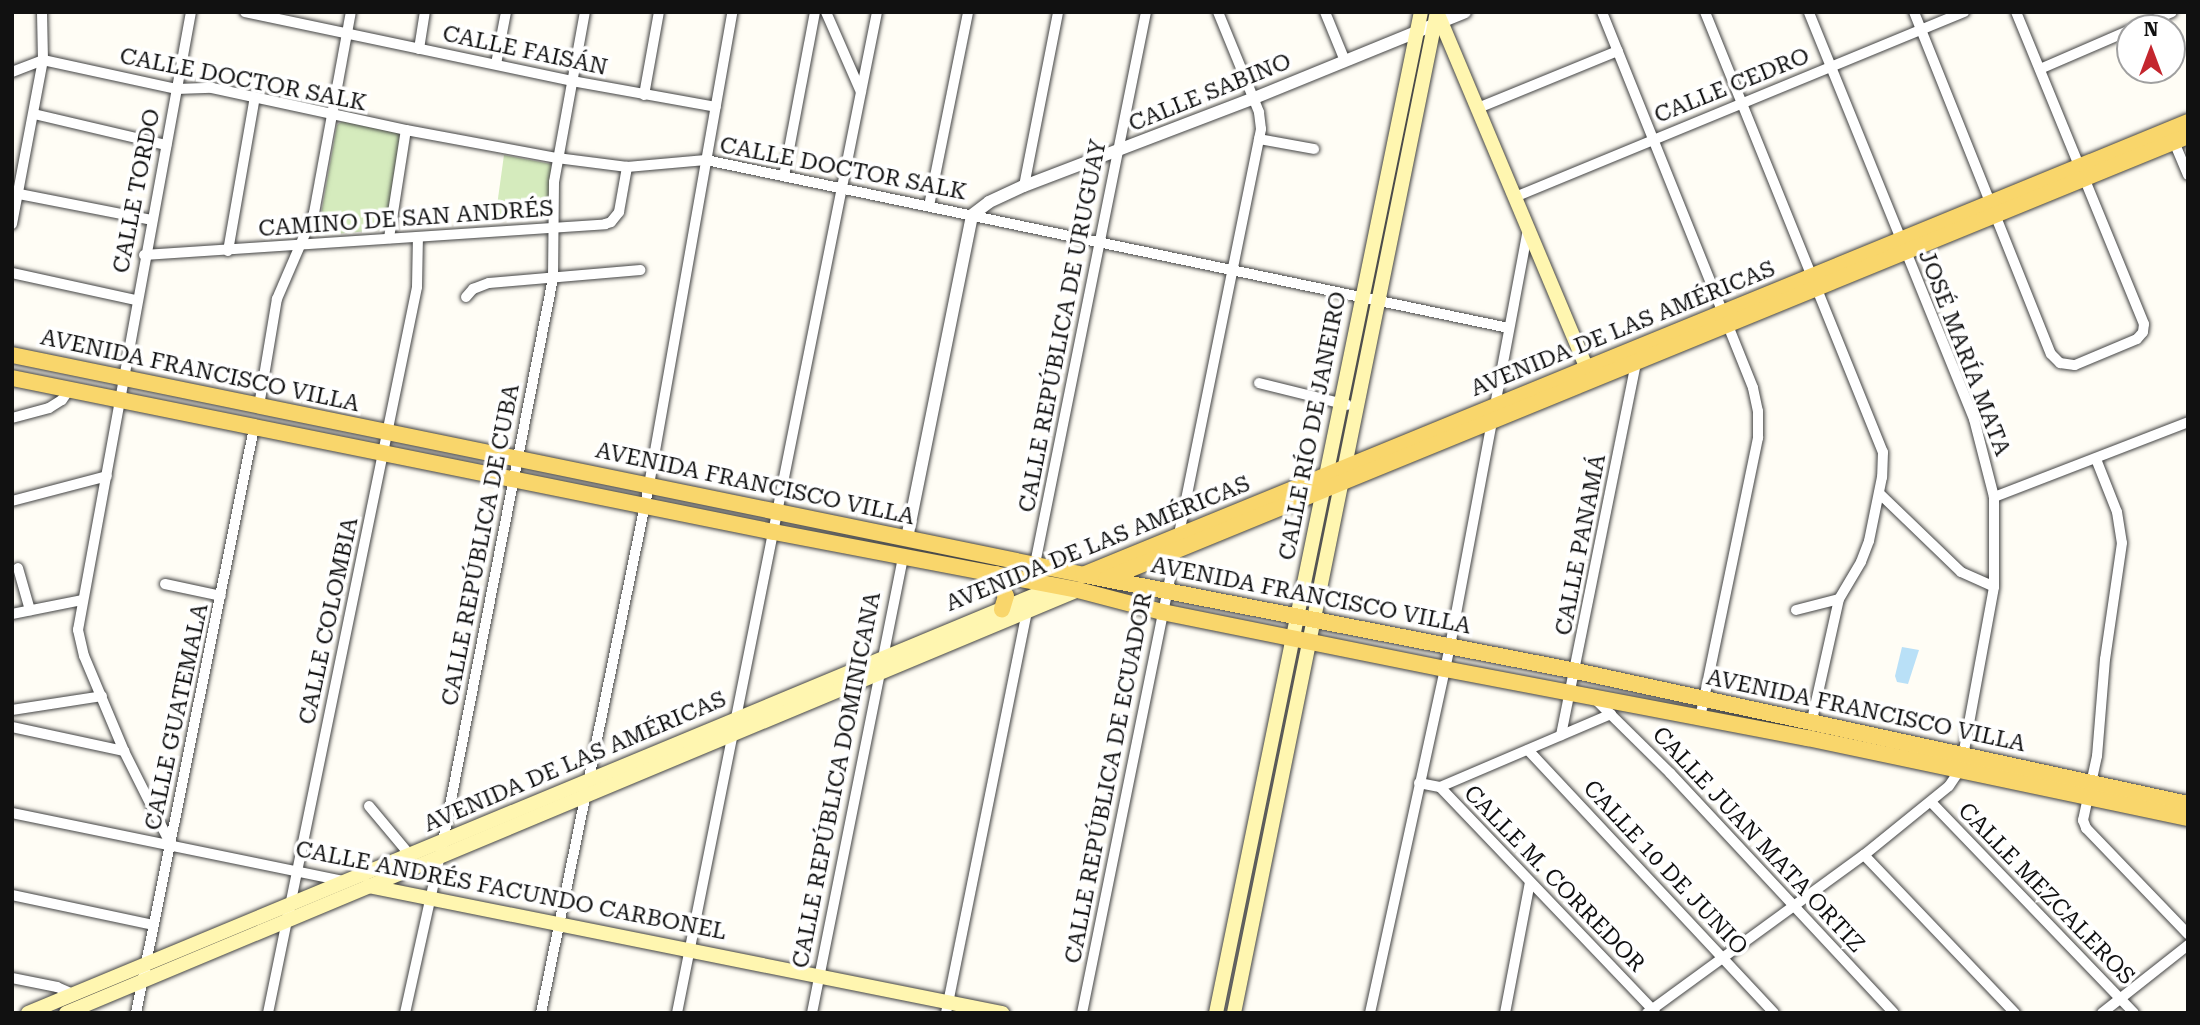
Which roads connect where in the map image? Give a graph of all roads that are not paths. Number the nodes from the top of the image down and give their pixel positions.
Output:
1 (42, 12) edge
2 (191, 12) edge
3 (245, 12) edge
4 (351, 12) edge
5 (425, 12) edge
6 (506, 12) edge
7 (585, 12) edge
8 (659, 12) edge
9 (733, 12) edge
10 (815, 12) edge
11 (827, 12) edge
12 (877, 12) edge
13 (968, 12) edge
14 (1058, 12) edge
15 (1146, 12) edge
16 (1218, 12) edge
17 (1325, 12) edge
18 (1421, 12) edge
19 (1465, 12) edge
20 (1602, 12) edge
21 (1705, 12) edge
22 (1809, 12) edge
23 (1914, 12) edge
24 (1964, 12) edge
25 (2016, 12) edge
26 (271, 15) edge
27 (1437, 20) edge
28 (1922, 30) junction
29 (348, 33) junction
30 (1416, 33) junction
31 (2116, 36) edge
32 (419, 48) junction
33 (1618, 51) junction
34 (43, 60) junction
35 (1345, 61) junction
36 (496, 64) junction
37 (1832, 66) junction
38 (2040, 69) junction
39 (12, 72) edge
40 (572, 81) junction
41 (176, 89) junction
42 (861, 92) junction
43 (644, 95) junction
44 (255, 97) junction
45 (1252, 99) junction
46 (1743, 103) junction
47 (716, 107) junction
48 (1478, 108) junction
49 (34, 114) junction
50 (333, 114) junction
51 (2188, 122) edge
52 (407, 130) junction
53 (2177, 136) edge
54 (1259, 139) junction
55 (1654, 139) junction
56 (166, 145) junction
57 (1314, 149) dead end
58 (1117, 152) junction
59 (557, 158) junction
60 (706, 160) junction
61 (627, 167) junction
62 (2081, 172) junction
63 (2188, 175) edge
64 (784, 176) junction
65 (1024, 186) junction
66 (842, 188) junction
67 (15, 193) edge
68 (1515, 197) junction
69 (929, 206) junction
70 (1993, 208) junction
71 (972, 215) junction
72 (151, 220) junction
73 (12, 224) edge
74 (551, 228) junction
75 (1528, 231) junction
76 (418, 237) junction
77 (389, 238) junction
78 (1100, 242) junction
79 (1903, 245) junction
80 (301, 246) junction
81 (228, 251) junction
82 (144, 255) junction
83 (640, 270) dead end
84 (1232, 270) junction
85 (12, 273) edge
86 (553, 278) junction
87 (1815, 282) junction
88 (466, 297) dead end
89 (1362, 297) junction
90 (136, 300) junction
91 (1378, 300) junction
92 (1725, 318) junction
93 (1509, 328) junction
94 (12, 355) edge
95 (1636, 362) junction
96 (1589, 374) junction
97 (12, 378) edge
98 (125, 378) junction
99 (1259, 383) dead end
100 (68, 391) junction
101 (120, 401) junction
102 (1340, 404) junction
103 (259, 406) junction
104 (1357, 408) junction
105 (1492, 413) junction
106 (12, 418) edge
107 (2187, 425) edge
108 (254, 428) junction
109 (388, 432) junction
110 (384, 454) junction
111 (518, 458) junction
112 (2096, 458) junction
113 (1344, 474) junction
114 (107, 476) junction
115 (513, 480) junction
116 (1324, 482) junction
117 (649, 485) junction
118 (1880, 493) junction
119 (1994, 497) junction
120 (12, 501) edge
121 (644, 506) junction
122 (777, 512) junction
123 (774, 532) junction
124 (907, 538) junction
125 (1174, 544) junction
126 (903, 556) junction
127 (1035, 564) junction
128 (18, 568) dead end
129 (996, 574) junction
130 (1085, 575) junction
131 (1105, 579) junction
132 (165, 584) dead end
133 (1057, 586) junction
134 (1994, 587) junction
135 (1078, 590) junction
136 (1166, 591) junction
137 (221, 596) junction
138 (1839, 599) junction
139 (82, 600) junction
140 (1029, 604) junction
141 (1002, 609) junction
142 (30, 610) junction
143 (1796, 610) dead end
144 (1162, 612) junction
145 (12, 614) edge
146 (1297, 617) junction
147 (1314, 620) junction
148 (1302, 640) junction
149 (1450, 646) junction
150 (881, 665) junction
151 (1444, 669) junction
152 (1576, 671) junction
153 (1570, 692) junction
154 (102, 696) junction
155 (1593, 696) junction
156 (1703, 699) junction
157 (12, 710) edge
158 (1611, 714) junction
159 (1700, 717) junction
160 (736, 719) junction
161 (12, 727) edge
162 (1810, 730) junction
163 (733, 734) junction
164 (1561, 735) junction
165 (1528, 750) junction
166 (124, 751) junction
167 (1961, 763) junction
168 (589, 780) junction
169 (1419, 783) junction
170 (1440, 787) junction
171 (2089, 791) junction
172 (586, 796) junction
173 (1931, 802) junction
174 (2188, 804) edge
175 (369, 806) dead end
176 (12, 813) edge
177 (2188, 818) edge
178 (443, 841) junction
179 (171, 845) junction
180 (410, 855) junction
181 (1864, 855) junction
182 (439, 857) junction
183 (297, 872) junction
184 (346, 881) junction
185 (1530, 883) junction
186 (368, 886) junction
187 (12, 895) edge
188 (429, 898) junction
189 (1794, 906) junction
190 (288, 912) junction
191 (559, 924) junction
192 (153, 925) junction
193 (2188, 934) edge
194 (2188, 945) edge
195 (690, 950) junction
196 (1722, 958) junction
197 (145, 964) junction
198 (819, 976) junction
199 (12, 978) edge
200 (144, 980) junction
201 (2121, 999) junction
202 (74, 1006) edge
203 (947, 1007) edge
204 (1651, 1011) edge
205 (28, 1013) edge
206 (136, 1013) edge
207 (268, 1013) edge
208 (405, 1013) edge
209 (541, 1013) edge
210 (677, 1013) edge
211 (812, 1013) edge
212 (1002, 1013) edge
213 (1082, 1013) edge
214 (1216, 1013) edge
215 (1234, 1013) edge
216 (1370, 1013) edge
217 (1505, 1013) edge
218 (1774, 1013) edge
219 (1894, 1013) edge
220 (2015, 1013) edge
221 (2102, 1013) edge
222 (2134, 1013) edge

1 - 34 street
2 - 41 street, CALLE TORDO
3 - 26 street, CALLE FAISÁN
4 - 29 street
5 - 32 street
6 - 36 street
7 - 40 street, CALLE REPÚBLICA DE CUBA
8 - 43 street
9 - 47 street
10 - 64 street
11 - 42 street
12 - 42 street
13 - 69 street
14 - 65 street
15 - 58 street, CALLE REPÚBLICA DE URUGUAY
16 - 45 street, CALLE REPÚBLICA DE ECUADOR
17 - 35 street
18 - 30 main road, CALLE RÍO DE JANEIRO
19 - 27 street, CALLE SABINO
20 - 33 street
21 - 46 street
22 - 37 street, JOSÉ MARÍA MATA
23 - 28 street
24 - 28 street, CALLE CEDRO
25 - 38 street
26 - 29 street, CALLE FAISÁN
27 - 30 street, CALLE SABINO
27 - 48 main road
27 - 91 main road, CALLE RÍO DE JANEIRO
28 - 37 street, CALLE CEDRO
28 - 70 street
29 - 32 street, CALLE FAISÁN
29 - 50 street
30 - 35 street, CALLE SABINO
30 - 89 main road, CALLE RÍO DE JANEIRO
31 - 38 street
32 - 36 street, CALLE FAISÁN
33 - 48 street
33 - 55 street
34 - 39 street
34 - 41 street, CALLE DOCTOR SALK
34 - 49 street
35 - 45 street, CALLE SABINO
36 - 40 street, CALLE FAISÁN
37 - 46 street, CALLE CEDRO
37 - 79 street, JOSÉ MARÍA MATA
38 - 62 street
40 - 43 street, CALLE FAISÁN
40 - 59 street, CALLE REPÚBLICA DE CUBA
41 - 44 street, CALLE DOCTOR SALK
41 - 56 street, CALLE TORDO
42 - 66 street
43 - 47 street, CALLE FAISÁN
44 - 50 street, CALLE DOCTOR SALK
44 - 81 street
45 - 54 street, CALLE REPÚBLICA DE ECUADOR
45 - 58 street, CALLE SABINO
46 - 55 street, CALLE CEDRO
46 - 87 street
47 - 60 street
48 - 68 main road
49 - 56 street
49 - 67 street
50 - 52 street, CALLE DOCTOR SALK
50 - 80 street
51 - 53 main road, AVENIDA DE LAS AMÉRICAS
52 - 59 street, CALLE DOCTOR SALK
52 - 77 street
53 - 62 main road, AVENIDA DE LAS AMÉRICAS
53 - 63 street
54 - 57 street
54 - 84 street, CALLE REPÚBLICA DE ECUADOR
55 - 68 street, CALLE CEDRO
55 - 92 street
56 - 72 street, CALLE TORDO
58 - 65 street, CALLE SABINO
58 - 78 street, CALLE REPÚBLICA DE URUGUAY
59 - 61 street, CALLE DOCTOR SALK
59 - 74 street, CALLE REPÚBLICA DE CUBA
60 - 61 street, CALLE DOCTOR SALK
60 - 64 street, CALLE DOCTOR SALK
60 - 117 street
61 - 74 street, CAMINO DE SAN ANDRÉS
62 - 70 main road, AVENIDA DE LAS AMÉRICAS
62 - 70 street
64 - 66 street, CALLE DOCTOR SALK
65 - 71 street, CALLE SABINO
66 - 69 street, CALLE DOCTOR SALK
66 - 122 street
67 - 72 street
67 - 73 street
68 - 75 main road
69 - 71 street, CALLE DOCTOR SALK
70 - 79 main road, AVENIDA DE LAS AMÉRICAS
71 - 78 street, CALLE DOCTOR SALK
71 - 124 street
72 - 82 street, CALLE TORDO
74 - 76 street, CAMINO DE SAN ANDRÉS
74 - 86 street, CALLE REPÚBLICA DE CUBA
75 - 93 street
75 - 96 main road
76 - 77 street, CAMINO DE SAN ANDRÉS
76 - 109 street, CALLE COLOMBIA
77 - 80 street, CAMINO DE SAN ANDRÉS
78 - 84 street, CALLE DOCTOR SALK
78 - 127 street, CALLE REPÚBLICA DE URUGUAY
79 - 87 main road, AVENIDA DE LAS AMÉRICAS
79 - 119 street, JOSÉ MARÍA MATA
80 - 81 street, CAMINO DE SAN ANDRÉS
80 - 103 street
81 - 82 street, CAMINO DE SAN ANDRÉS
82 - 90 street, CALLE TORDO
83 - 86 street
84 - 89 street, CALLE DOCTOR SALK
84 - 125 street, CALLE REPÚBLICA DE ECUADOR
85 - 90 street
86 - 88 street
86 - 111 street, CALLE REPÚBLICA DE CUBA
87 - 92 main road, AVENIDA DE LAS AMÉRICAS
87 - 118 street
89 - 91 street, CALLE DOCTOR SALK
89 - 102 main road, CALLE RÍO DE JANEIRO
90 - 98 street, CALLE TORDO
91 - 93 street, CALLE DOCTOR SALK
91 - 104 main road, CALLE RÍO DE JANEIRO
92 - 95 main road, AVENIDA DE LAS AMÉRICAS
92 - 96 main road, AVENIDA DE LAS AMÉRICAS
92 - 156 street
93 - 105 street
94 - 98 main road, AVENIDA FRANCISCO VILLA
95 - 96 main road, AVENIDA DE LAS AMÉRICAS
95 - 152 street, CALLE PANAMÁ
96 - 105 main road, AVENIDA DE LAS AMÉRICAS
97 - 100 main road, AVENIDA FRANCISCO VILLA
98 - 101 street, CALLE TORDO
98 - 103 main road, AVENIDA FRANCISCO VILLA
99 - 102 street
100 - 101 main road, AVENIDA FRANCISCO VILLA
100 - 106 street
101 - 108 main road, AVENIDA FRANCISCO VILLA
101 - 114 street, CALLE TORDO
102 - 104 street
102 - 116 main road, CALLE RÍO DE JANEIRO
103 - 109 main road, AVENIDA FRANCISCO VILLA
104 - 113 main road, CALLE RÍO DE JANEIRO
105 - 113 main road, AVENIDA DE LAS AMÉRICAS
105 - 149 street
107 - 112 street
108 - 110 main road, AVENIDA FRANCISCO VILLA
108 - 137 street, CALLE GUATEMALA
109 - 110 street, CALLE COLOMBIA
109 - 111 main road, AVENIDA FRANCISCO VILLA
110 - 115 main road, AVENIDA FRANCISCO VILLA
110 - 183 street, CALLE COLOMBIA
111 - 115 street, CALLE REPÚBLICA DE CUBA
111 - 117 main road, AVENIDA FRANCISCO VILLA
112 - 119 street
112 - 171 street
113 - 116 main road, AVENIDA DE LAS AMÉRICAS
113 - 147 main road, CALLE RÍO DE JANEIRO
114 - 120 street
114 - 139 street, CALLE TORDO
115 - 121 main road, AVENIDA FRANCISCO VILLA
115 - 178 street, CALLE REPÚBLICA DE CUBA
116 - 125 main road, AVENIDA DE LAS AMÉRICAS
116 - 146 main road, CALLE RÍO DE JANEIRO
117 - 121 street
117 - 122 main road, AVENIDA FRANCISCO VILLA
118 - 134 street
118 - 138 street
119 - 134 street, JOSÉ MARÍA MATA
121 - 123 main road, AVENIDA FRANCISCO VILLA
121 - 168 street
122 - 123 street
122 - 124 main road, AVENIDA FRANCISCO VILLA
123 - 126 main road, AVENIDA FRANCISCO VILLA
123 - 160 street
124 - 127 main road, AVENIDA FRANCISCO VILLA
125 - 130 main road, AVENIDA DE LAS AMÉRICAS
125 - 131 main road, AVENIDA DE LAS AMÉRICAS
125 - 136 street, CALLE REPÚBLICA DE ECUADOR
126 - 129 main road, AVENIDA FRANCISCO VILLA
126 - 150 street, CALLE REPÚBLICA DOMINICANA
127 - 130 main road, AVENIDA FRANCISCO VILLA
128 - 142 street
129 - 133 main road, AVENIDA FRANCISCO VILLA
129 - 141 main road
130 - 131 main road, AVENIDA FRANCISCO VILLA
130 - 133 main road, AVENIDA DE LAS AMÉRICAS
131 - 135 main road, AVENIDA DE LAS AMÉRICAS
131 - 136 main road, AVENIDA FRANCISCO VILLA
132 - 137 street
133 - 135 main road, AVENIDA FRANCISCO VILLA
133 - 140 main road, AVENIDA DE LAS AMÉRICAS
134 - 167 street, JOSÉ MARÍA MATA
135 - 140 main road, AVENIDA DE LAS AMÉRICAS
135 - 144 main road, AVENIDA FRANCISCO VILLA
136 - 144 street, CALLE REPÚBLICA DE ECUADOR
136 - 146 main road, AVENIDA FRANCISCO VILLA
137 - 179 street, CALLE GUATEMALA
138 - 143 street
138 - 162 street
139 - 142 street
139 - 154 street, CALLE TORDO
140 - 141 main road, AVENIDA DE LAS AMÉRICAS
140 - 150 main road, AVENIDA DE LAS AMÉRICAS
140 - 203 street
141 - 150 main road, AVENIDA DE LAS AMÉRICAS
142 - 145 street
144 - 148 main road, AVENIDA FRANCISCO VILLA
144 - 213 street, CALLE REPÚBLICA DE ECUADOR
146 - 147 main road, AVENIDA FRANCISCO VILLA
146 - 148 main road, CALLE RÍO DE JANEIRO
147 - 148 main road, CALLE RÍO DE JANEIRO
147 - 149 main road, AVENIDA FRANCISCO VILLA
148 - 151 main road, AVENIDA FRANCISCO VILLA
148 - 214 main road, CALLE RÍO DE JANEIRO
148 - 215 main road, CALLE RÍO DE JANEIRO
149 - 151 street
149 - 152 main road, AVENIDA FRANCISCO VILLA
150 - 160 main road, AVENIDA DE LAS AMÉRICAS
150 - 163 main road, AVENIDA DE LAS AMÉRICAS
150 - 198 street, CALLE REPÚBLICA DOMINICANA
151 - 153 main road, AVENIDA FRANCISCO VILLA
151 - 169 street
152 - 153 street, CALLE PANAMÁ
152 - 156 main road, AVENIDA FRANCISCO VILLA
153 - 155 main road, AVENIDA FRANCISCO VILLA
153 - 164 street, CALLE PANAMÁ
154 - 157 street
154 - 166 street, CALLE TORDO
155 - 158 street, CALLE JUAN MATA ORTIZ
155 - 159 main road, AVENIDA FRANCISCO VILLA
156 - 159 street
156 - 162 main road, AVENIDA FRANCISCO VILLA
158 - 164 street
158 - 189 street, CALLE JUAN MATA ORTIZ
159 - 162 main road, AVENIDA FRANCISCO VILLA
160 - 163 street
160 - 168 main road, AVENIDA DE LAS AMÉRICAS
161 - 166 street
162 - 167 main road, AVENIDA FRANCISCO VILLA
163 - 172 main road, AVENIDA DE LAS AMÉRICAS
163 - 195 street
164 - 165 street
165 - 170 street
165 - 196 street, CALLE 10 DE JUNIO
166 - 179 street, CALLE TORDO
167 - 171 main road, AVENIDA FRANCISCO VILLA
167 - 173 street
168 - 172 street
168 - 178 main road, AVENIDA DE LAS AMÉRICAS
169 - 170 street, CALLE M. CORREDOR
169 - 216 street
170 - 185 street, CALLE M. CORREDOR
171 - 174 main road, AVENIDA FRANCISCO VILLA
171 - 177 main road, AVENIDA FRANCISCO VILLA
171 - 193 street
172 - 182 main road, AVENIDA DE LAS AMÉRICAS
172 - 191 street
173 - 181 street
173 - 201 street, CALLE MEZCALEROS
175 - 180 street
176 - 179 street, CALLE ANDRÉS FACUNDO CARBONEL
178 - 180 main road, AVENIDA DE LAS AMÉRICAS
178 - 182 street, CALLE REPÚBLICA DE CUBA
179 - 183 street, CALLE ANDRÉS FACUNDO CARBONEL
179 - 192 street, CALLE GUATEMALA
180 - 184 main road, AVENIDA DE LAS AMÉRICAS
181 - 189 street
181 - 220 street
182 - 186 main road, AVENIDA DE LAS AMÉRICAS
182 - 188 street, CALLE REPÚBLICA DE CUBA
183 - 184 street, CALLE ANDRÉS FACUNDO CARBONEL
183 - 190 street, CALLE COLOMBIA
184 - 186 main road, CALLE ANDRÉS FACUNDO CARBONEL
184 - 190 main road, AVENIDA DE LAS AMÉRICAS
185 - 204 street, CALLE M. CORREDOR
185 - 217 street
186 - 188 main road, CALLE ANDRÉS FACUNDO CARBONEL
186 - 190 main road, AVENIDA DE LAS AMÉRICAS
187 - 192 street
188 - 191 main road, CALLE ANDRÉS FACUNDO CARBONEL
188 - 208 street, CALLE REPÚBLICA DE CUBA
189 - 196 street
189 - 219 street, CALLE JUAN MATA ORTIZ
190 - 197 main road, AVENIDA DE LAS AMÉRICAS
190 - 200 main road, AVENIDA DE LAS AMÉRICAS
190 - 207 street, CALLE COLOMBIA
191 - 195 main road, CALLE ANDRÉS FACUNDO CARBONEL
191 - 209 street
192 - 197 street, CALLE GUATEMALA
194 - 201 street
195 - 198 main road, CALLE ANDRÉS FACUNDO CARBONEL
195 - 210 street
196 - 204 street
196 - 218 street, CALLE 10 DE JUNIO
197 - 200 street, CALLE GUATEMALA
197 - 202 main road, AVENIDA DE LAS AMÉRICAS
198 - 203 main road, CALLE ANDRÉS FACUNDO CARBONEL
198 - 211 street, CALLE REPÚBLICA DOMINICANA
199 - 202 street
200 - 202 main road, AVENIDA DE LAS AMÉRICAS
200 - 206 street, CALLE GUATEMALA
201 - 221 street
201 - 222 street, CALLE MEZCALEROS
202 - 205 main road, AVENIDA DE LAS AMÉRICAS
203 - 212 main road, CALLE ANDRÉS FACUNDO CARBONEL

